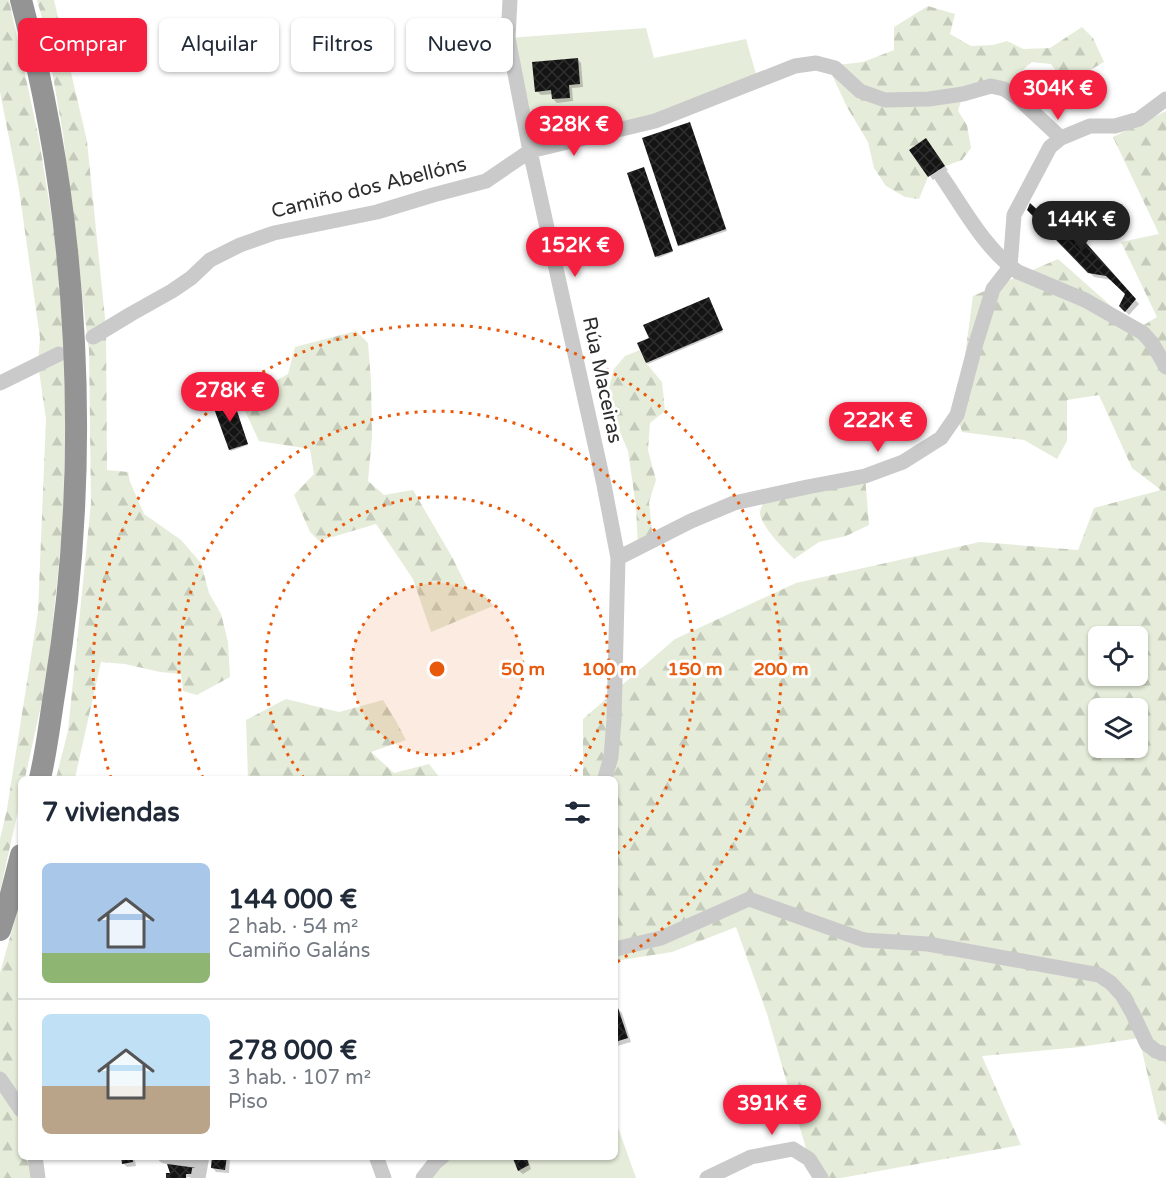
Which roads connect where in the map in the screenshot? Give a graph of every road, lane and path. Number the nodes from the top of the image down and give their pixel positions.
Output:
1 (21, 0) edge
2 (510, 0) edge
3 (1166, 99) edge
4 (1061, 138) junction
5 (530, 151) junction
6 (942, 177) dead end
7 (1010, 267) junction
8 (93, 337) dead end
9 (59, 354) dead end
10 (1166, 367) edge
11 (0, 383) edge
12 (618, 558) junction
13 (40, 776) edge
14 (606, 776) edge
15 (18, 867) edge
16 (0, 930) edge
17 (618, 948) edge
18 (1166, 1054) edge
19 (0, 1079) edge
20 (18, 1106) edge
21 (36, 1160) edge
22 (201, 1160) edge
23 (377, 1160) edge
24 (438, 1160) edge
25 (38, 1178) edge
26 (198, 1178) edge
27 (384, 1178) edge
28 (423, 1178) edge
29 (706, 1178) edge
30 (821, 1178) edge

1 - 13 highway
2 - 5 street, Rúa Maceiras
3 - 4 street
4 - 5 street, Camiño dos Abellóns
4 - 7 street
5 - 8 street, Camiño dos Abellóns
5 - 12 street, Rúa Maceiras
6 - 7 street
7 - 10 street
7 - 12 street
9 - 11 street
12 - 14 street, Rúa Maceiras
15 - 16 highway
17 - 18 street
19 - 20 street
21 - 25 street
22 - 26 street
23 - 27 street
24 - 28 street
29 - 30 street

